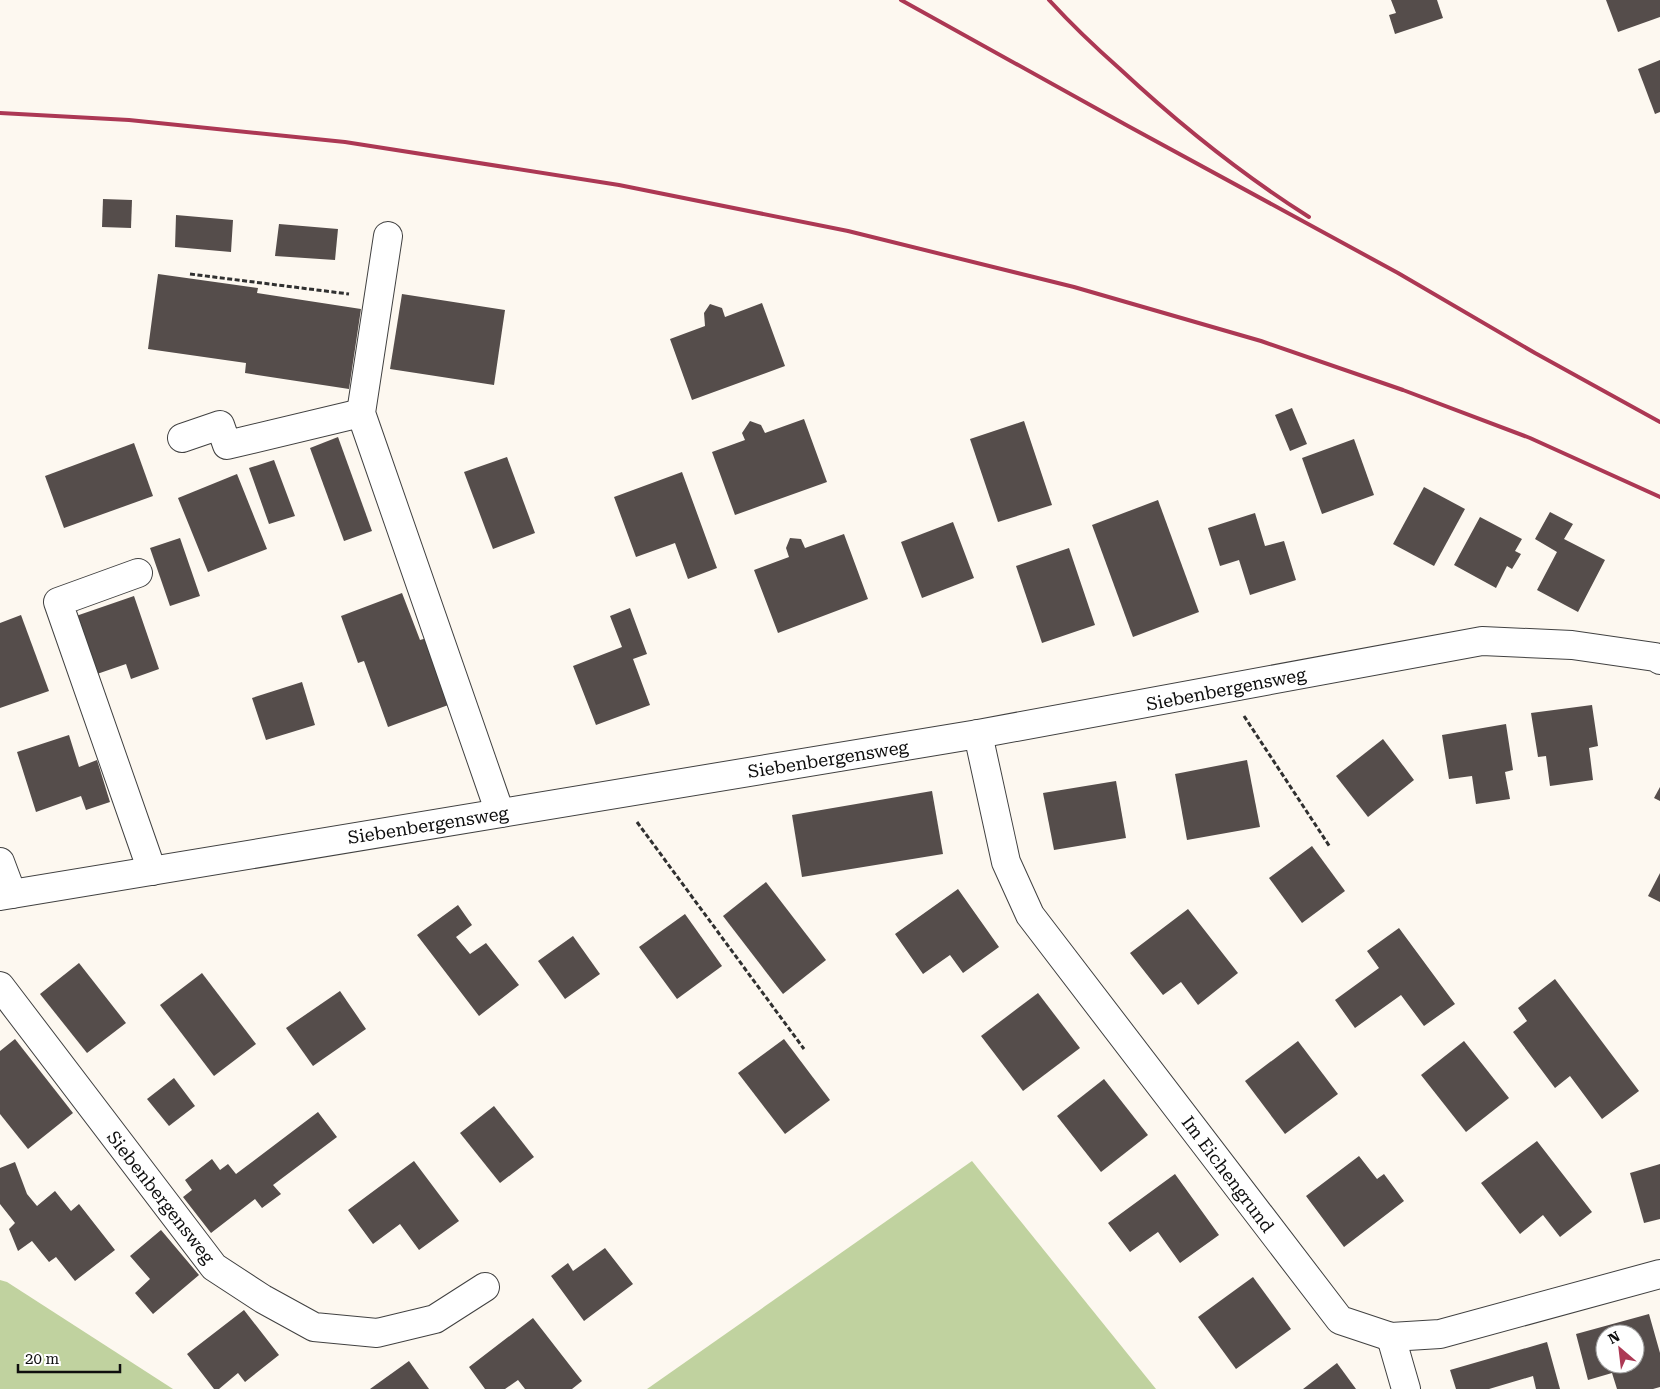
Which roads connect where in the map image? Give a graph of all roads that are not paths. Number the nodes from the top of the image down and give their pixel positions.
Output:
1 (388, 236) dead end
2 (361, 413) junction
3 (182, 438) dead end
4 (138, 573) dead end
5 (1657, 658) edge
6 (978, 734) junction
7 (500, 814) junction
8 (0, 862) edge
9 (152, 871) junction
10 (6, 895) edge
11 (0, 986) edge
12 (1660, 1274) edge
13 (485, 1287) dead end
14 (1391, 1337) junction
15 (1406, 1389) edge

1 - 2 street
2 - 3 street
2 - 7 street
4 - 9 street
5 - 6 street, Siebenbergensweg
6 - 7 street, Siebenbergensweg
6 - 14 street, Im Eichengrund
7 - 9 street, Siebenbergensweg
8 - 10 street
9 - 10 street, Siebenbergensweg
11 - 13 street, Siebenbergensweg
12 - 14 street, Im Eichengrund
14 - 15 street

